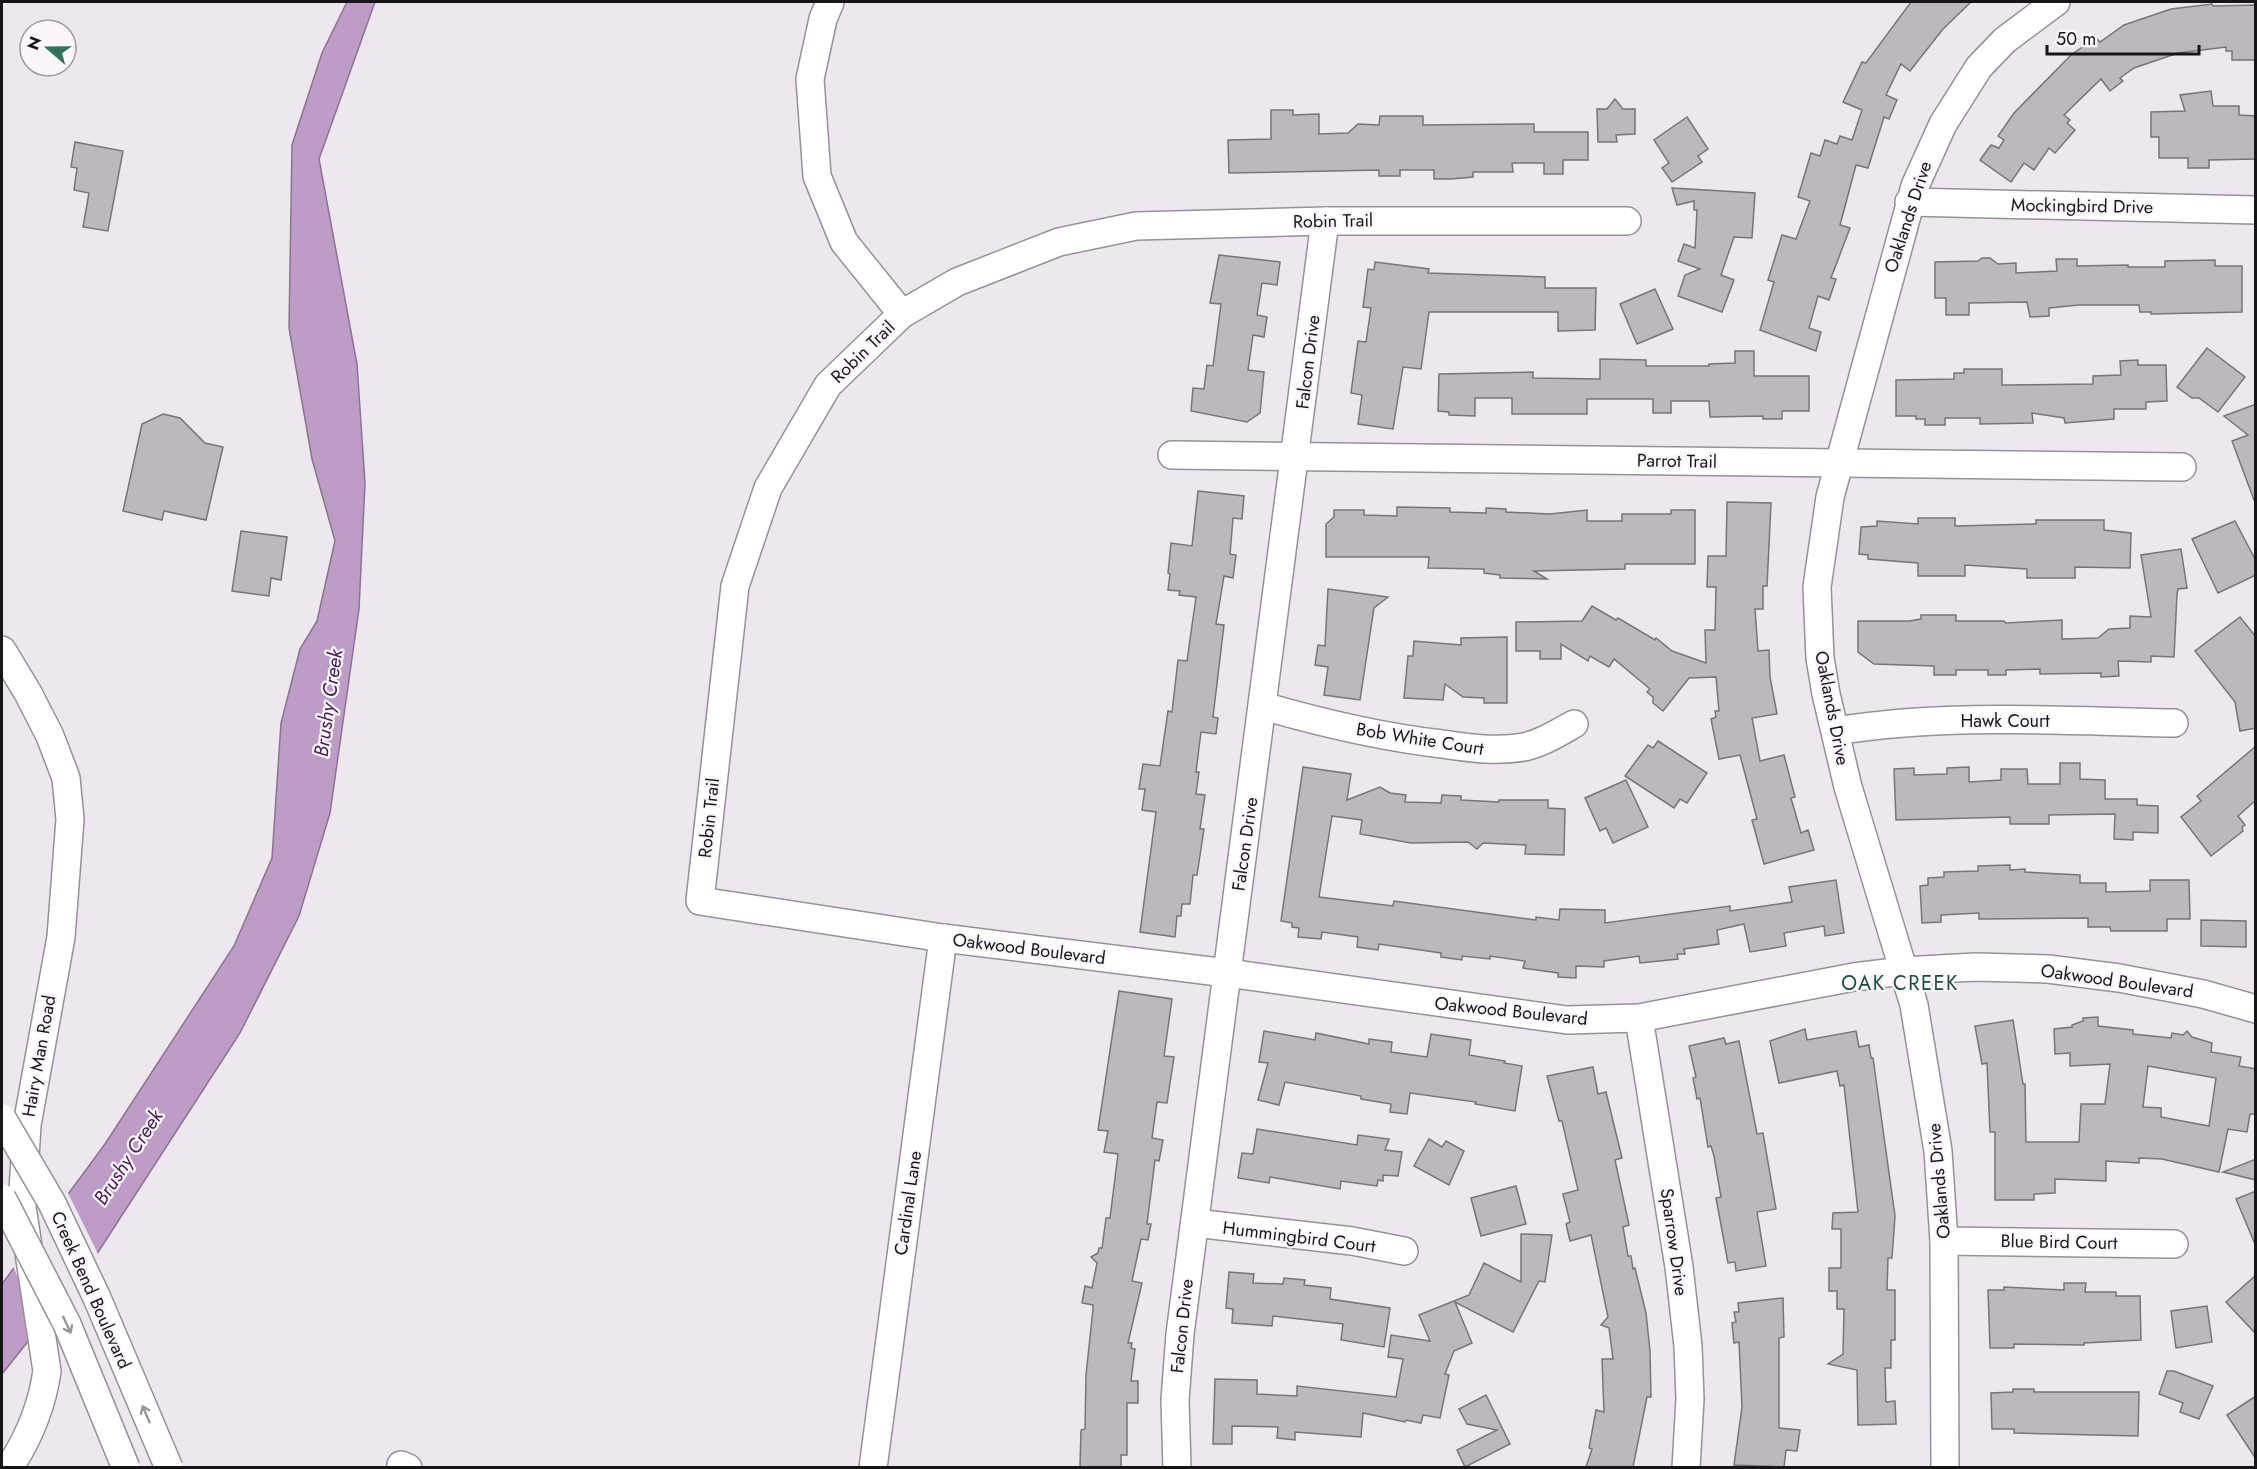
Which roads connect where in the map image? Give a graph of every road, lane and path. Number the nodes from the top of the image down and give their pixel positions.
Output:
1 (830, 2) edge
2 (2056, 2) edge
3 (1910, 202) junction
4 (2256, 210) edge
5 (1325, 221) junction
6 (1627, 221) dead end
7 (902, 314) junction
8 (1172, 455) dead end
9 (1296, 457) junction
10 (1838, 463) junction
11 (2181, 467) dead end
12 (2, 650) edge
13 (1263, 706) junction
14 (2174, 723) dead end
15 (1574, 724) dead end
16 (1836, 731) junction
17 (943, 938) junction
18 (1903, 971) junction
19 (1227, 973) junction
20 (2256, 1009) edge
21 (1639, 1018) junction
22 (2, 1118) edge
23 (2, 1198) edge
24 (1195, 1223) junction
25 (1944, 1241) junction
26 (2174, 1244) dead end
27 (1404, 1251) dead end
28 (9, 1467) edge
29 (126, 1467) edge
30 (169, 1467) edge
31 (873, 1467) edge
32 (1177, 1467) edge
33 (1686, 1467) edge
34 (1945, 1467) edge

1 - 7 street
2 - 3 street, Oaklands Drive
3 - 4 street, Mockingbird Drive
3 - 10 street, Oaklands Drive
5 - 6 street, Robin Trail
5 - 7 street, Robin Trail
5 - 9 street, Falcon Drive
7 - 17 street, Robin Trail
8 - 9 street, Parrot Trail
9 - 10 street, Parrot Trail
9 - 13 street, Falcon Drive
10 - 11 street, Parrot Trail
10 - 16 street, Oaklands Drive
12 - 28 street, Hairy Man Road, bridge
13 - 15 street, Bob White Court
13 - 19 street, Falcon Drive
14 - 16 street, Hawk Court
16 - 18 street, Oaklands Drive
17 - 19 street, Oakwood Boulevard
17 - 31 street, Cardinal Lane
18 - 20 street, Oakwood Boulevard
18 - 21 street, Oakwood Boulevard
18 - 25 street, Oaklands Drive
19 - 21 street, Oakwood Boulevard
19 - 24 street, Falcon Drive
21 - 33 street, Sparrow Drive
30 -> 22 street, Creek Bend Boulevard, bridge
23 -> 29 street, Creek Bend Boulevard, bridge
24 - 27 street, Hummingbird Court
24 - 32 street, Falcon Drive
25 - 26 street, Blue Bird Court
25 - 34 street, Oaklands Drive

